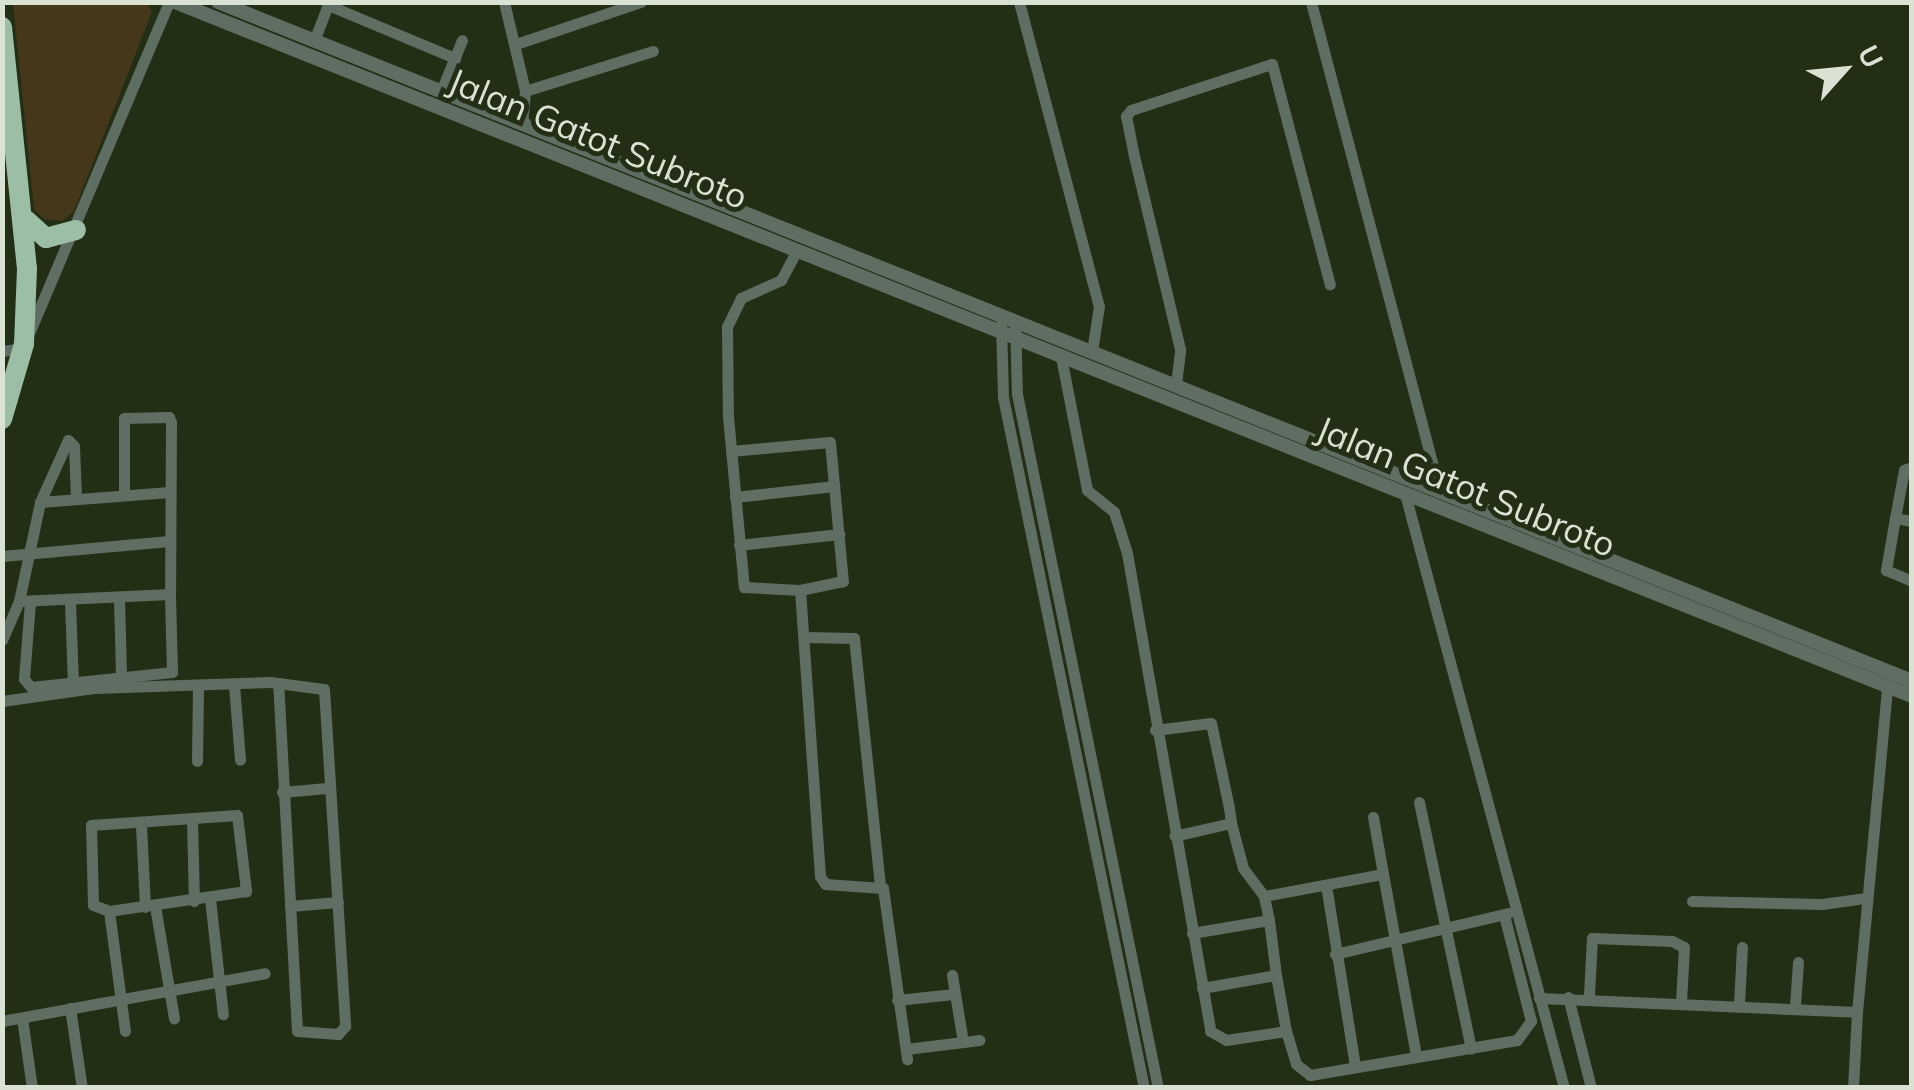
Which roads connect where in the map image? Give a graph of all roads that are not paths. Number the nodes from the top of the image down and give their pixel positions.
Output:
1 (172, 2) edge
2 (218, 2) edge
3 (504, 2) edge
4 (641, 2) edge
5 (1020, 2) edge
6 (1310, 2) edge
7 (328, 4) edge
8 (2, 27) edge
9 (286, 30) junction
10 (462, 40) dead end
11 (314, 41) junction
12 (516, 44) junction
13 (280, 45) junction
14 (653, 51) dead end
15 (455, 58) junction
16 (441, 91) junction
17 (525, 91) junction
18 (522, 124) junction
19 (594, 160) junction
20 (616, 169) junction
21 (26, 220) junction
22 (76, 230) junction
23 (795, 253) junction
24 (1330, 285) dead end
25 (1009, 318) junction
26 (998, 333) junction
27 (1014, 339) junction
28 (16, 348) edge
29 (1092, 351) junction
30 (1061, 357) junction
31 (1176, 384) junction
32 (2, 420) edge
33 (731, 451) junction
34 (1912, 468) edge
35 (834, 486) junction
36 (1434, 487) junction
37 (170, 492) junction
38 (124, 494) junction
39 (1407, 495) junction
40 (735, 497) junction
41 (76, 499) junction
42 (40, 502) junction
43 (1895, 518) junction
44 (1912, 520) edge
45 (839, 534) junction
46 (169, 541) junction
47 (740, 545) junction
48 (24, 554) junction
49 (2, 556) edge
50 (1912, 582) edge
51 (800, 590) junction
52 (170, 594) junction
53 (119, 598) junction
54 (25, 602) junction
55 (70, 602) junction
56 (804, 637) junction
57 (2, 640) edge
58 (121, 677) junction
59 (1912, 681) edge
60 (73, 682) junction
61 (278, 684) junction
62 (198, 685) junction
63 (234, 685) junction
64 (1887, 686) junction
65 (1912, 696) edge
66 (2, 701) edge
67 (1155, 730) junction
68 (240, 760) dead end
69 (197, 761) dead end
70 (327, 788) junction
71 (282, 792) junction
72 (1419, 802) dead end
73 (1373, 817) dead end
74 (192, 820) junction
75 (1231, 823) junction
76 (141, 825) junction
77 (1174, 836) junction
78 (1383, 874) junction
79 (880, 884) junction
80 (1326, 885) junction
81 (1264, 896) junction
82 (1865, 898) junction
83 (210, 900) junction
84 (194, 901) junction
85 (1692, 901) dead end
86 (338, 902) junction
87 (290, 906) junction
88 (150, 907) junction
89 (109, 911) junction
90 (1510, 913) junction
91 (1269, 920) junction
92 (1444, 930) junction
93 (1192, 933) junction
94 (1396, 941) junction
95 (1742, 947) dead end
96 (1335, 954) junction
97 (1798, 962) dead end
98 (265, 973) dead end
99 (952, 975) dead end
100 (1276, 975) junction
101 (218, 981) junction
102 (1202, 988) junction
103 (169, 990) junction
104 (954, 994) junction
105 (1589, 995) junction
106 (1566, 997) junction
107 (120, 998) junction
108 (1541, 998) junction
109 (898, 1000) junction
110 (1681, 1002) junction
111 (1739, 1004) junction
112 (1795, 1006) junction
113 (70, 1008) junction
114 (1857, 1012) junction
115 (223, 1014) dead end
116 (22, 1018) junction
117 (174, 1018) dead end
118 (2, 1021) edge
119 (1286, 1030) junction
120 (125, 1031) dead end
121 (979, 1040) dead end
122 (963, 1042) junction
123 (1470, 1049) junction
124 (1416, 1056) junction
125 (1355, 1067) junction
126 (32, 1088) edge
127 (82, 1088) edge
128 (1144, 1088) edge
129 (1158, 1088) edge
130 (1564, 1088) edge
131 (1591, 1088) edge
132 (1852, 1088) edge

1 - 13 street, Jalan Gatot Subroto
1 - 22 street
2 - 9 street, Jalan Gatot Subroto
3 - 12 street
4 - 12 street
5 - 29 street
6 - 36 street
7 - 11 street
7 - 15 street
8 - 21 highway
9 - 11 street, Jalan Gatot Subroto
9 - 13 street
10 - 15 street
11 - 16 street, Jalan Gatot Subroto
12 - 17 street
13 - 19 street, Jalan Gatot Subroto
14 - 17 street
15 - 16 street
16 - 18 street, Jalan Gatot Subroto
17 - 18 street
18 - 19 street, Jalan Gatot Subroto
19 - 20 street, Jalan Gatot Subroto
20 - 23 street, Jalan Gatot Subroto
20 - 25 street, Jalan Gatot Subroto
21 - 22 highway
21 - 28 highway
22 - 28 street
23 - 26 street, Jalan Gatot Subroto
23 - 33 street
24 - 31 street
25 - 26 street
25 - 27 street
25 - 29 street, Jalan Gatot Subroto
26 - 27 street, Jalan Gatot Subroto
26 - 128 street
27 - 30 street, Jalan Gatot Subroto
27 - 129 street
28 - 32 highway
29 - 31 street, Jalan Gatot Subroto
30 - 39 street, Jalan Gatot Subroto
30 - 67 street
31 - 36 street, Jalan Gatot Subroto
33 - 35 street
33 - 40 street
34 - 43 street
35 - 40 street
35 - 45 street
36 - 59 street, Jalan Gatot Subroto
37 - 38 street
37 - 38 street
37 - 46 street
38 - 41 street
39 - 64 street, Jalan Gatot Subroto
39 - 90 street
40 - 47 street
41 - 42 street
41 - 42 street
42 - 48 street
43 - 44 street
43 - 50 street
45 - 47 street
45 - 51 street
46 - 48 street
46 - 52 street
47 - 51 street
48 - 49 street
48 - 54 street
51 - 56 street
52 - 53 street
52 - 58 street
53 - 55 street
53 - 58 street
54 - 55 street
54 - 57 street
54 - 60 street
55 - 60 street
56 - 79 street
56 - 79 street
58 - 60 street
61 - 63 street
61 - 70 street
61 - 71 street
62 - 63 street
62 - 66 street
62 - 69 street
63 - 68 street
64 - 65 street, Jalan Gatot Subroto
64 - 82 street
67 - 75 street
67 - 77 street
70 - 71 street
70 - 86 street
71 - 87 street
72 - 92 street
73 - 78 street
74 - 76 street
74 - 83 street
74 - 84 street
75 - 77 street
75 - 81 street
76 - 88 street
76 - 89 street
77 - 93 street
78 - 80 street
78 - 94 street
79 - 109 street
80 - 81 street
80 - 96 street
81 - 91 street
82 - 85 street
82 - 114 street
83 - 84 street
83 - 101 street
84 - 88 street
86 - 87 street
86 - 87 street
88 - 89 street
88 - 103 street
89 - 107 street
90 - 92 street
90 - 108 street
90 - 123 street
91 - 93 street
91 - 100 street
92 - 94 street
92 - 123 street
93 - 102 street
94 - 96 street
94 - 124 street
95 - 111 street
96 - 125 street
97 - 112 street
98 - 101 street
99 - 104 street
100 - 102 street
100 - 119 street
101 - 103 street
101 - 115 street
102 - 119 street
103 - 107 street
103 - 117 street
104 - 109 street
104 - 122 street
105 - 106 street
105 - 110 street
105 - 110 street
106 - 108 street
106 - 131 street
107 - 113 street
107 - 120 street
108 - 130 street
109 - 122 street
110 - 111 street
111 - 112 street
112 - 114 street
113 - 116 street
113 - 127 street
114 - 132 street
116 - 118 street
116 - 126 street
119 - 125 street
121 - 122 street
123 - 124 street
124 - 125 street

